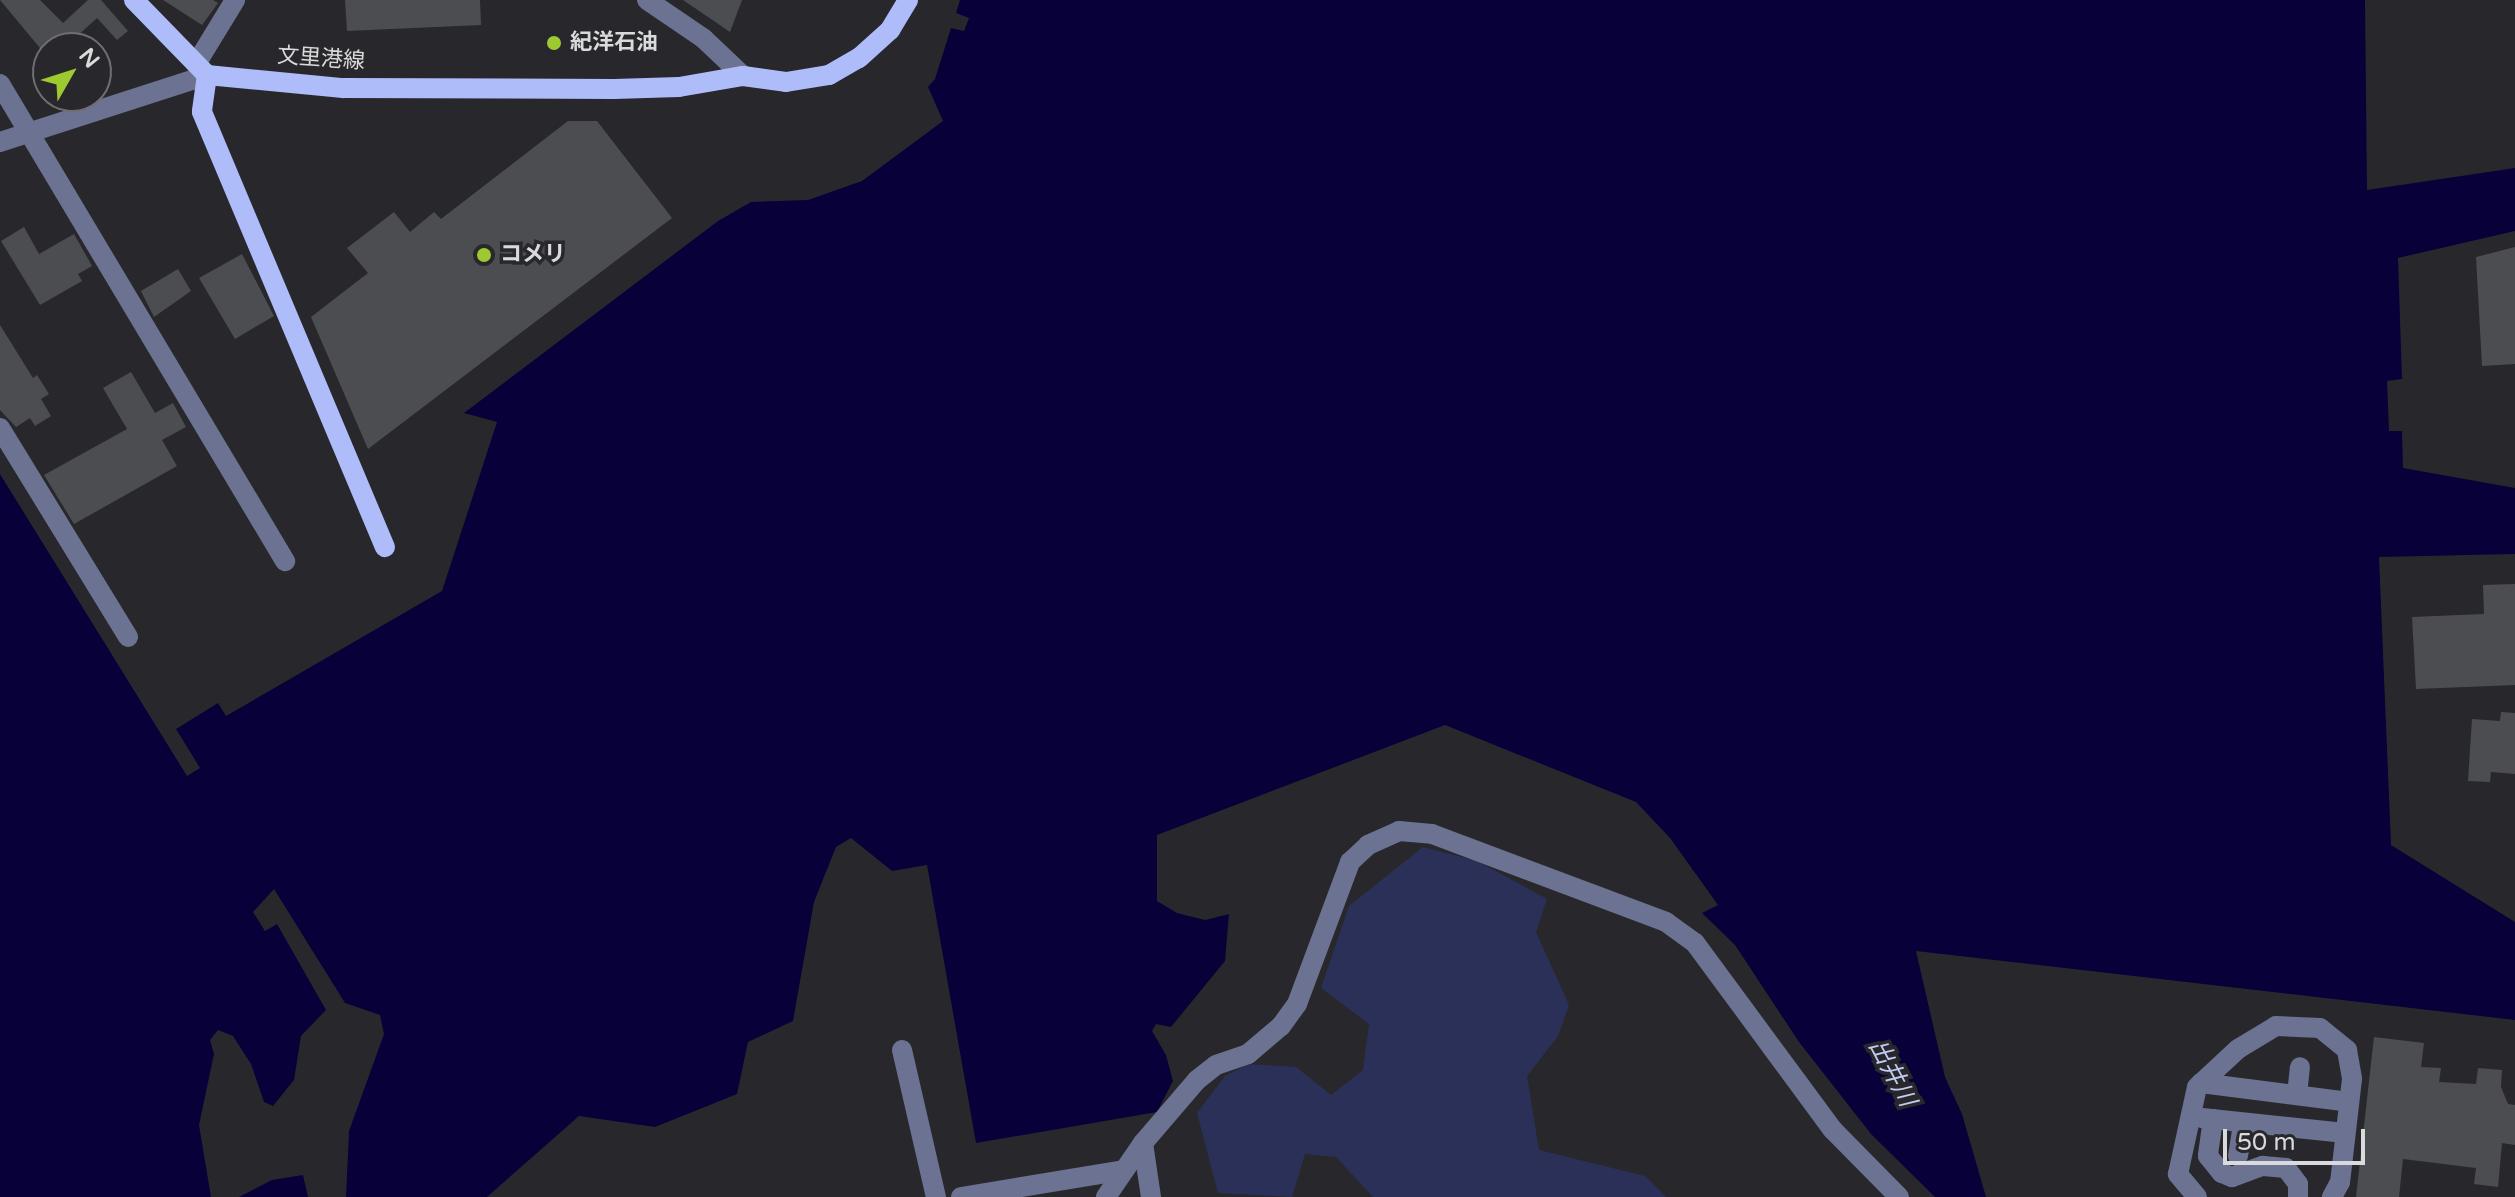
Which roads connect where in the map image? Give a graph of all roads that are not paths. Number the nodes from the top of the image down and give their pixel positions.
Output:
1 (134, 0) edge
2 (235, 0) edge
3 (647, 0) edge
4 (908, 0) edge
5 (201, 69) junction
6 (743, 76) junction
7 (0, 84) edge
8 (30, 133) junction
9 (0, 142) edge
10 (0, 428) edge
11 (385, 547) dead end
12 (285, 561) dead end
13 (128, 637) dead end
14 (902, 1050) dead end
15 (2300, 1067) dead end
16 (2201, 1083) junction
17 (2297, 1095) junction
18 (2349, 1102) junction
19 (2188, 1117) junction
20 (2213, 1119) junction
21 (2243, 1123) junction
22 (2345, 1133) junction
23 (1143, 1143) junction
24 (2238, 1156) dead end
25 (1124, 1170) junction
26 (2178, 1174) junction
27 (936, 1197) edge
28 (961, 1197) edge
29 (1106, 1197) edge
30 (1151, 1197) edge
31 (1899, 1197) edge
32 (2173, 1197) edge
33 (2197, 1197) edge
34 (2298, 1197) edge
35 (2332, 1197) edge

1 - 5 main road
2 - 5 street
3 - 6 street
4 - 6 main road, 文里港線
5 - 6 main road, 文里港線
5 - 8 street
5 - 11 main road
7 - 8 street
8 - 9 street
8 - 12 street
10 - 13 street
14 - 27 street
15 - 17 street
16 - 17 street
16 - 18 street
16 - 19 street
17 - 18 street
18 - 22 street
19 - 20 street
19 - 26 street
20 - 21 street
20 - 34 street
21 - 22 street
21 - 24 street
22 - 35 street
23 - 25 street
23 - 30 street
23 - 31 street
25 - 28 street
25 - 29 street
26 - 32 street
26 - 33 street

